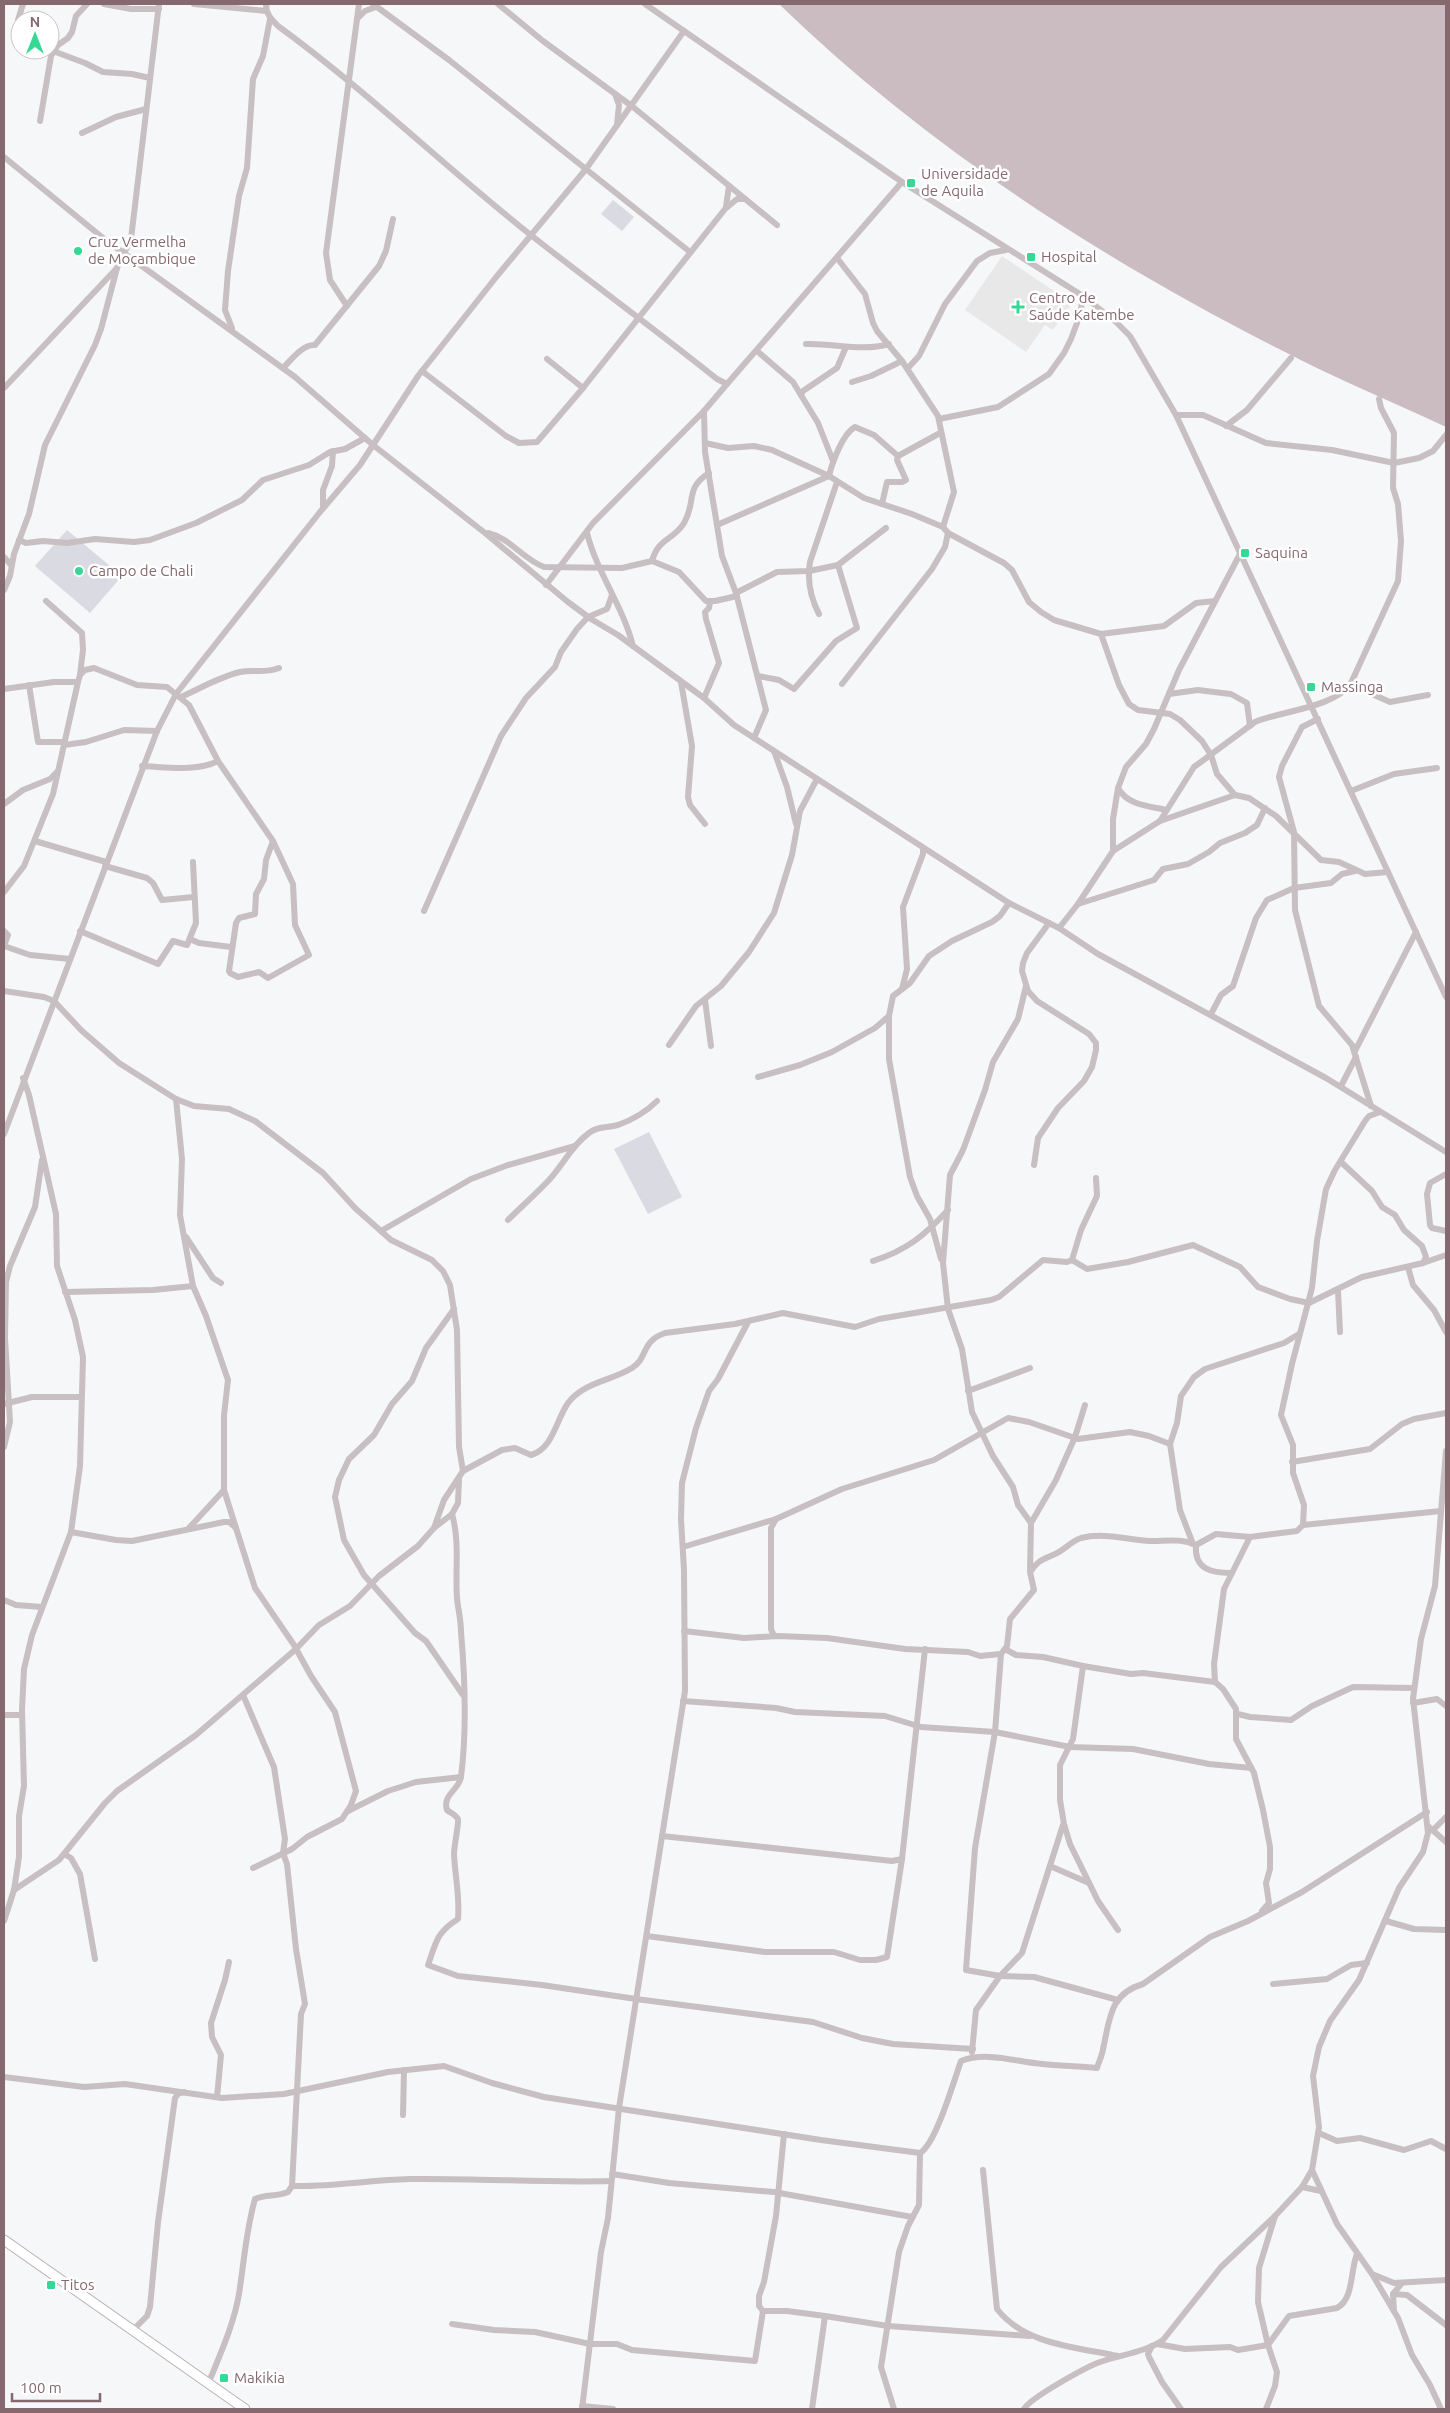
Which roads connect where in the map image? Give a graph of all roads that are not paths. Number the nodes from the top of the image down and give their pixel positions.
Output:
1 (87, 4) edge
2 (104, 4) edge
3 (194, 4) edge
4 (359, 4) edge
5 (498, 4) edge
6 (645, 4) edge
7 (374, 5) edge
8 (159, 6) edge
9 (266, 7) edge
10 (270, 19) junction
11 (357, 19) junction
12 (684, 31) junction
13 (60, 44) edge
14 (60, 52) edge
15 (49, 60) edge
16 (150, 78) junction
17 (349, 82) junction
18 (614, 92) junction
19 (632, 106) junction
20 (146, 109) junction
21 (40, 120) dead end
22 (617, 126) junction
23 (82, 133) dead end
24 (4, 157) edge
25 (586, 169) junction
26 (902, 182) junction
27 (730, 186) junction
28 (745, 199) junction
29 (725, 209) junction
30 (393, 219) dead end
31 (777, 225) dead end
32 (532, 235) junction
33 (1006, 250) junction
34 (690, 252) junction
35 (124, 253) junction
36 (837, 258) junction
37 (117, 268) junction
38 (1083, 296) junction
39 (347, 306) junction
40 (638, 316) junction
41 (233, 331) junction
42 (806, 344) dead end
43 (889, 344) junction
44 (846, 347) junction
45 (757, 351) junction
46 (1291, 358) dead end
47 (547, 359) dead end
48 (902, 361) junction
49 (283, 368) junction
50 (908, 368) junction
51 (422, 371) junction
52 (852, 382) dead end
53 (727, 384) junction
54 (4, 388) edge
55 (583, 388) junction
56 (801, 395) junction
57 (1379, 400) dead end
58 (704, 411) junction
59 (1176, 415) junction
60 (939, 419) junction
61 (1226, 426) junction
62 (940, 432) junction
63 (1446, 435) edge
64 (366, 438) junction
65 (705, 443) junction
66 (374, 445) junction
67 (333, 451) junction
68 (898, 456) junction
69 (833, 461) junction
70 (1394, 462) junction
71 (709, 473) junction
72 (829, 476) junction
73 (837, 482) junction
74 (882, 504) junction
75 (323, 508) junction
76 (717, 525) junction
77 (886, 528) dead end
78 (943, 528) junction
79 (486, 533) junction
80 (587, 533) junction
81 (948, 534) junction
82 (19, 540) junction
83 (1240, 554) junction
84 (4, 557) edge
85 (652, 561) junction
86 (11, 565) junction
87 (838, 565) junction
88 (558, 567) junction
89 (600, 569) junction
90 (809, 571) junction
91 (7, 577) edge
92 (546, 584) junction
93 (4, 590) edge
94 (612, 595) junction
95 (737, 595) junction
96 (46, 601) dead end
97 (1215, 601) junction
98 (710, 602) junction
99 (819, 614) dead end
100 (588, 617) junction
101 (1101, 634) junction
102 (633, 646) junction
103 (279, 668) dead end
104 (758, 676) junction
105 (79, 678) junction
106 (681, 682) junction
107 (842, 684) dead end
108 (30, 685) junction
109 (4, 689) edge
110 (1346, 691) junction
111 (1168, 694) junction
112 (179, 695) junction
113 (1428, 695) dead end
114 (704, 698) junction
115 (1312, 706) junction
116 (1159, 713) junction
117 (1318, 718) junction
118 (1250, 726) junction
119 (157, 731) junction
120 (754, 738) junction
121 (64, 744) junction
122 (774, 751) junction
123 (1211, 755) junction
124 (218, 761) junction
125 (142, 766) junction
126 (1437, 768) dead end
127 (58, 770) junction
128 (817, 779) junction
129 (1118, 788) junction
130 (1351, 791) junction
131 (1235, 795) junction
132 (4, 804) edge
133 (1265, 808) junction
134 (1166, 810) junction
135 (1160, 821) junction
136 (705, 824) dead end
137 (797, 828) junction
138 (1294, 832) junction
139 (273, 841) junction
140 (35, 842) junction
141 (922, 848) junction
142 (1113, 851) junction
143 (194, 862) dead end
144 (106, 864) junction
145 (1355, 871) junction
146 (1388, 872) junction
147 (1294, 888) junction
148 (4, 892) edge
149 (194, 897) junction
150 (1009, 903) junction
151 (1078, 904) junction
152 (424, 911) dead end
153 (1049, 923) junction
154 (1059, 928) junction
155 (4, 931) edge
156 (80, 931) junction
157 (1416, 932) junction
158 (190, 939) junction
159 (231, 947) junction
160 (70, 959) junction
161 (1026, 986) junction
162 (902, 989) junction
163 (4, 991) edge
164 (1446, 997) edge
165 (705, 1000) junction
166 (54, 1001) junction
167 (1211, 1014) junction
168 (889, 1016) junction
169 (669, 1046) dead end
170 (711, 1046) dead end
171 (1356, 1054) junction
172 (758, 1077) dead end
173 (23, 1078) junction
174 (1326, 1078) junction
175 (1345, 1078) junction
176 (1341, 1086) junction
177 (176, 1099) junction
178 (657, 1101) dead end
179 (1371, 1106) junction
180 (1380, 1112) junction
181 (4, 1134) edge
182 (575, 1146) junction
183 (1446, 1152) edge
184 (42, 1156) junction
185 (1341, 1162) junction
186 (1034, 1165) dead end
187 (1446, 1174) edge
188 (1096, 1178) dead end
189 (948, 1210) junction
190 (508, 1220) dead end
191 (932, 1228) junction
192 (381, 1231) junction
193 (1446, 1231) edge
194 (184, 1234) junction
195 (1446, 1255) edge
196 (1072, 1260) junction
197 (873, 1261) dead end
198 (943, 1263) junction
199 (1423, 1263) junction
200 (1408, 1267) junction
201 (221, 1283) dead end
202 (193, 1286) junction
203 (1312, 1288) junction
204 (1338, 1291) junction
205 (65, 1292) junction
206 (1322, 1297) junction
207 (1309, 1303) junction
208 (454, 1309) junction
209 (948, 1309) junction
210 (748, 1322) junction
211 (1340, 1332) dead end
212 (1446, 1332) edge
213 (1300, 1334) junction
214 (1284, 1343) junction
215 (1296, 1348) junction
216 (1030, 1368) dead end
217 (968, 1391) junction
218 (80, 1396) junction
219 (7, 1403) edge
220 (1084, 1405) dead end
221 (1446, 1413) edge
222 (982, 1435) junction
223 (1074, 1437) junction
224 (1170, 1444) junction
225 (4, 1447) edge
226 (1446, 1450) edge
227 (1292, 1462) junction
228 (1446, 1464) edge
229 (463, 1471) junction
230 (459, 1478) junction
231 (1443, 1482) junction
232 (224, 1490) junction
233 (1446, 1490) edge
234 (1441, 1511) junction
235 (452, 1514) junction
236 (776, 1518) junction
237 (1031, 1523) junction
238 (1303, 1525) junction
239 (236, 1528) junction
240 (434, 1528) junction
241 (188, 1529) junction
242 (71, 1532) junction
243 (1250, 1537) junction
244 (1194, 1544) junction
245 (682, 1547) junction
246 (1030, 1572) junction
247 (1230, 1574) junction
248 (371, 1585) junction
249 (4, 1600) edge
250 (42, 1607) junction
251 (684, 1631) junction
252 (774, 1636) junction
253 (296, 1649) junction
254 (925, 1649) junction
255 (1003, 1652) junction
256 (1083, 1666) junction
257 (1215, 1682) junction
258 (1414, 1688) junction
259 (243, 1695) junction
260 (463, 1695) junction
261 (683, 1701) junction
262 (1413, 1703) junction
263 (1446, 1706) edge
264 (1238, 1714) junction
265 (4, 1715) edge
266 (22, 1715) junction
267 (916, 1726) junction
268 (995, 1732) junction
269 (1070, 1747) junction
270 (1251, 1768) junction
271 (461, 1777) junction
272 (347, 1812) junction
273 (1427, 1812) junction
274 (1446, 1817) edge
275 (1064, 1824) junction
276 (1431, 1828) junction
277 (662, 1836) junction
278 (1446, 1842) edge
279 (64, 1854) junction
280 (283, 1854) junction
281 (902, 1859) junction
282 (1050, 1866) junction
283 (253, 1868) dead end
284 (1089, 1883) junction
285 (14, 1890) junction
286 (1259, 1914) junction
287 (4, 1921) edge
288 (1386, 1921) junction
289 (1118, 1930) dead end
290 (1446, 1930) edge
291 (647, 1936) junction
292 (95, 1959) dead end
293 (228, 1962) dead end
294 (1367, 1963) junction
295 (1000, 1976) junction
296 (1272, 1984) dead end
297 (636, 1999) junction
298 (1118, 2000) junction
299 (973, 2048) junction
300 (977, 2057) junction
301 (970, 2058) junction
302 (404, 2070) junction
303 (4, 2077) edge
304 (185, 2092) junction
305 (296, 2092) junction
306 (217, 2097) junction
307 (619, 2108) junction
308 (403, 2114) dead end
309 (784, 2134) junction
310 (1319, 2134) junction
311 (1446, 2149) edge
312 (920, 2153) junction
313 (983, 2170) dead end
314 (1312, 2170) junction
315 (612, 2178) junction
316 (292, 2186) junction
317 (1302, 2187) junction
318 (1322, 2191) junction
319 (778, 2193) junction
320 (1275, 2216) junction
321 (912, 2217) junction
322 (4, 2240) edge
323 (1357, 2254) junction
324 (1372, 2274) junction
325 (1446, 2280) edge
326 (1402, 2282) junction
327 (1393, 2294) junction
328 (764, 2311) junction
329 (1394, 2312) junction
330 (825, 2316) junction
331 (452, 2324) dead end
332 (1446, 2325) edge
333 (137, 2326) dead end
334 (888, 2326) junction
335 (1030, 2336) junction
336 (590, 2344) junction
337 (1154, 2345) junction
338 (1268, 2345) junction
339 (1119, 2356) junction
340 (211, 2377) dead end
341 (582, 2408) edge
342 (245, 2409) edge
343 (613, 2409) edge
344 (812, 2409) edge
345 (894, 2409) edge
346 (1024, 2409) edge
347 (1181, 2409) edge
348 (1266, 2409) edge
349 (1440, 2409) edge

1 - 13 street
2 - 8 street
3 - 9 street
4 - 11 street
5 - 18 street
6 - 12 street
7 - 11 street
7 - 25 street
8 - 16 street
9 - 10 street
10 - 17 street
10 - 41 street
11 - 17 street
12 - 19 street
12 - 26 street
14 - 16 street
15 - 21 street
16 - 20 street
17 - 32 street
17 - 39 street
18 - 19 street
18 - 22 street
19 - 22 street
19 - 27 street
20 - 23 street
20 - 35 street
22 - 25 street
24 - 35 street
25 - 32 street
25 - 34 street
26 - 33 street
26 - 36 street
27 - 28 street
27 - 29 street
28 - 29 street
28 - 31 street
29 - 34 street
30 - 39 street
32 - 40 street
32 - 51 street
33 - 38 street
33 - 50 street
34 - 40 street
35 - 37 street
35 - 41 street
36 - 43 street
36 - 45 street
37 - 54 street
37 - 82 street
38 - 59 street
38 - 60 street
39 - 49 street
40 - 53 street
40 - 55 street
41 - 49 street
42 - 44 street
43 - 44 street
43 - 48 street
44 - 56 street
45 - 53 street
45 - 56 street
46 - 61 street
47 - 55 street
48 - 50 street
48 - 52 street
49 - 64 street
50 - 60 street
51 - 55 street
51 - 66 street
53 - 58 street
56 - 69 street
57 - 70 street
58 - 65 street
58 - 80 street
59 - 61 street
59 - 83 street
60 - 62 street
61 - 70 street
62 - 68 street
62 - 78 street
63 - 70 street
64 - 66 street
64 - 67 street
65 - 71 street
65 - 72 street
66 - 75 street
66 - 79 street
67 - 75 street
67 - 82 street
68 - 69 street
68 - 74 street
69 - 72 street
70 - 110 street
71 - 76 street
71 - 85 street
72 - 73 street
72 - 76 street
73 - 74 street
73 - 90 street
74 - 78 street
75 - 112 street
76 - 95 street
77 - 87 street
78 - 81 street
79 - 88 street
79 - 92 street
80 - 88 street
80 - 89 street
81 - 101 street
81 - 107 street
82 - 86 street
83 - 97 street
83 - 115 street
84 - 86 street
85 - 89 street
85 - 98 street
86 - 91 street
87 - 90 street
87 - 104 street
88 - 89 street
88 - 92 street
89 - 94 street
90 - 95 street
90 - 99 street
91 - 93 street
92 - 100 street
94 - 100 street
94 - 102 street
95 - 98 street
95 - 104 street
96 - 105 street
97 - 101 street
97 - 111 street
98 - 114 street
100 - 102 street
100 - 152 street
101 - 116 street
102 - 106 street
103 - 112 street
104 - 120 street
105 - 108 street
105 - 112 street
105 - 121 street
106 - 114 street
106 - 136 street
108 - 109 street
108 - 121 street
110 - 113 street
110 - 115 street
111 - 116 street
111 - 118 street
112 - 119 street
112 - 124 street
114 - 120 street
115 - 117 street
115 - 118 street
116 - 123 street
116 - 129 street
117 - 130 street
117 - 138 street
118 - 123 street
119 - 121 street
119 - 125 street
120 - 122 street
121 - 127 street
122 - 128 street
122 - 137 street
123 - 131 street
123 - 134 street
124 - 125 street
124 - 139 street
125 - 144 street
126 - 130 street
127 - 132 street
127 - 140 street
128 - 137 street
128 - 141 street
129 - 134 street
129 - 142 street
130 - 146 street
131 - 133 street
131 - 135 street
133 - 138 street
133 - 151 street
134 - 135 street
135 - 142 street
137 - 165 street
138 - 145 street
138 - 147 street
139 - 159 street
139 - 159 street
140 - 144 street
140 - 148 street
141 - 150 street
141 - 162 street
142 - 151 street
143 - 149 street
144 - 149 street
144 - 156 street
145 - 146 street
145 - 147 street
146 - 157 street
147 - 167 street
147 - 171 street
149 - 158 street
150 - 153 street
150 - 162 street
151 - 154 street
153 - 154 street
153 - 161 street
154 - 167 street
155 - 160 street
156 - 158 street
156 - 160 street
157 - 164 street
157 - 171 street
158 - 159 street
160 - 166 street
161 - 186 street
161 - 189 street
162 - 168 street
163 - 166 street
165 - 169 street
165 - 170 street
166 - 173 street
166 - 177 street
167 - 174 street
168 - 172 street
168 - 191 street
171 - 175 street
171 - 179 street
173 - 181 street
173 - 184 street
174 - 175 street
174 - 176 street
175 - 176 street
176 - 179 street
177 - 192 street
177 - 194 street
178 - 182 street
179 - 180 street
180 - 183 street
180 - 185 street
182 - 190 street
182 - 192 street
184 - 205 street
184 - 219 street
185 - 199 street
185 - 203 street
187 - 193 street
188 - 196 street
189 - 191 street
189 - 198 street
191 - 197 street
191 - 198 street
192 - 208 street
194 - 201 street
194 - 202 street
195 - 199 street
196 - 207 street
196 - 209 street
198 - 209 street
199 - 200 street
200 - 204 street
200 - 212 street
202 - 205 street
202 - 232 street
203 - 206 street
203 - 207 street
204 - 206 street
204 - 211 street
205 - 218 street
206 - 207 street
207 - 213 street
208 - 229 street
208 - 248 street
209 - 210 street
209 - 217 street
210 - 229 street
210 - 245 street
213 - 214 street
213 - 215 street
214 - 215 street
214 - 224 street
215 - 227 street
216 - 217 street
217 - 222 street
218 - 219 street
218 - 242 street
219 - 225 street
220 - 223 street
221 - 227 street
222 - 223 street
222 - 236 street
222 - 237 street
223 - 224 street
223 - 237 street
224 - 244 street
226 - 228 street
227 - 238 street
228 - 231 street
229 - 230 street
230 - 235 street
230 - 240 street
231 - 233 street
231 - 234 street
232 - 239 street
232 - 241 street
234 - 238 street
234 - 258 street
235 - 240 street
235 - 260 street
236 - 245 street
236 - 252 street
237 - 246 street
238 - 243 street
239 - 241 street
239 - 253 street
240 - 248 street
241 - 242 street
242 - 250 street
243 - 244 street
243 - 247 street
244 - 246 street
244 - 247 street
245 - 251 street
246 - 255 street
247 - 257 street
248 - 253 street
248 - 260 street
249 - 250 street
250 - 266 street
251 - 252 street
251 - 261 street
252 - 254 street
253 - 259 street
253 - 272 street
254 - 255 street
254 - 267 street
255 - 256 street
255 - 268 street
256 - 257 street
256 - 269 street
257 - 264 street
258 - 262 street
258 - 264 street
259 - 279 street
259 - 280 street
260 - 271 street
261 - 267 street
261 - 277 street
262 - 263 street
262 - 273 street
264 - 270 street
265 - 266 street
266 - 285 street
267 - 268 street
267 - 281 street
268 - 269 street
268 - 295 street
269 - 270 street
269 - 275 street
270 - 286 street
271 - 272 street
271 - 297 street
272 - 280 street
273 - 276 street
273 - 286 street
274 - 276 street
275 - 282 street
275 - 284 street
276 - 278 street
276 - 288 street
277 - 281 street
277 - 291 street
279 - 285 street
279 - 292 street
280 - 283 street
280 - 305 street
281 - 291 street
282 - 284 street
282 - 295 street
284 - 289 street
285 - 287 street
286 - 298 street
288 - 290 street
288 - 294 street
291 - 297 street
293 - 306 street
294 - 296 street
294 - 310 street
295 - 298 street
295 - 299 street
297 - 299 street
297 - 307 street
298 - 300 street
299 - 300 street
299 - 301 street
300 - 301 street
301 - 312 street
302 - 305 street
302 - 307 street
302 - 308 street
303 - 304 street
304 - 306 street
304 - 333 street
305 - 306 street
305 - 316 street
307 - 309 street
307 - 315 street
309 - 312 street
309 - 319 street
310 - 311 street
310 - 314 street
312 - 321 street
313 - 335 street
314 - 317 street
314 - 318 street
315 - 316 street
315 - 319 street
315 - 336 street
316 - 340 street
317 - 318 street
317 - 320 street
318 - 323 street
319 - 321 street
319 - 328 street
320 - 337 street
320 - 338 street
321 - 334 street
322 - 342 highway
323 - 324 street
323 - 338 street
324 - 326 street
324 - 329 street
325 - 326 street
326 - 327 street
327 - 329 street
327 - 332 street
328 - 330 street
328 - 336 street
329 - 349 street
330 - 334 street
330 - 344 street
331 - 336 street
334 - 335 street
334 - 345 street
335 - 339 street
336 - 341 street
337 - 338 street
337 - 339 street
337 - 347 street
338 - 348 street
339 - 346 street
341 - 343 street

